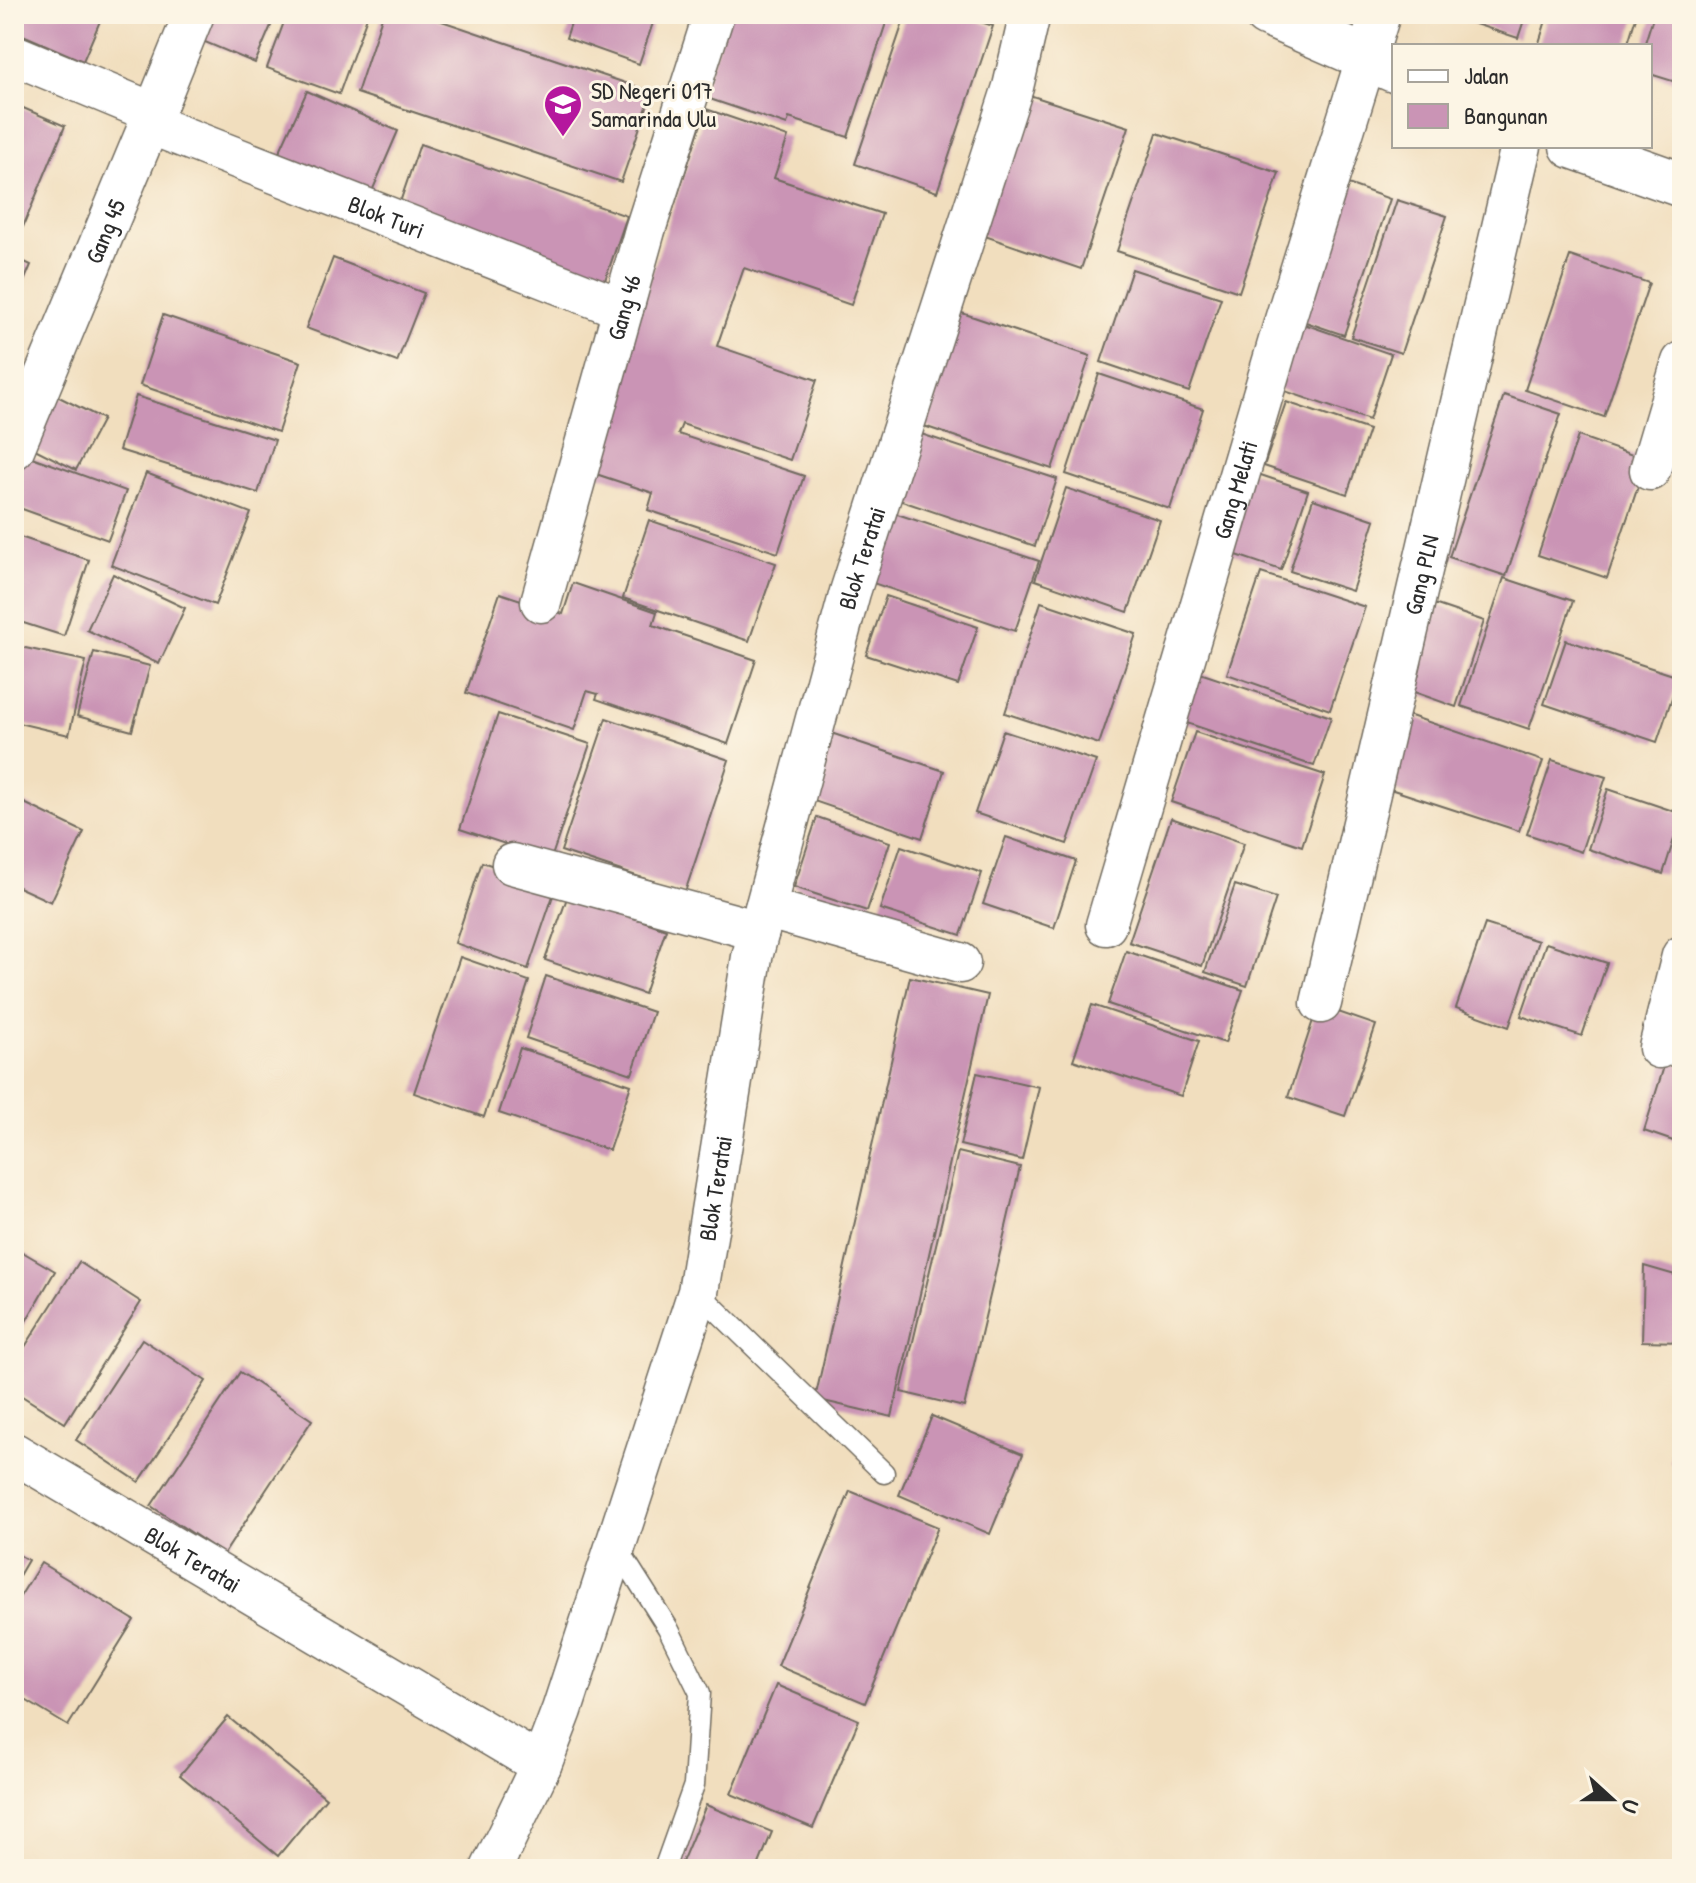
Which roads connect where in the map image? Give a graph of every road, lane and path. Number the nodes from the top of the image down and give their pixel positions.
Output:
1 (194, 14) edge
2 (714, 14) edge
3 (1030, 14) edge
4 (1266, 14) edge
5 (1380, 14) edge
6 (14, 55) edge
7 (1380, 63) edge
8 (152, 118) junction
9 (1521, 148) edge
10 (1578, 148) edge
11 (1682, 185) edge
12 (623, 309) junction
13 (1682, 362) edge
14 (17, 431) edge
15 (1650, 470) dead end
16 (541, 602) dead end
17 (512, 864) dead end
18 (762, 920) junction
19 (1106, 925) dead end
20 (1682, 956) edge
21 (960, 963) dead end
22 (1321, 1003) dead end
23 (1659, 1048) dead end
24 (698, 1292) junction
25 (14, 1453) edge
26 (884, 1473) dead end
27 (616, 1546) junction
28 (541, 1765) junction
29 (491, 1869) edge
30 (664, 1869) edge

1 - 8 street, Gang 45
2 - 12 street, Gang 46
3 - 18 street, Blok Teratai
4 - 7 highway
5 - 7 street, Gang Melati
6 - 8 street, Blok Turi
7 - 19 street, Gang Melati
8 - 12 street, Blok Turi
8 - 14 street, Gang 45
9 - 22 street, Gang PLN
10 - 11 highway
12 - 16 street, Gang 46
13 - 15 street
17 - 18 street
18 - 21 street
18 - 24 street, Blok Teratai
20 - 23 street
24 - 26 lane
24 - 27 street, Blok Teratai
25 - 28 street, Blok Teratai
27 - 28 street, Blok Teratai
27 - 30 lane
28 - 29 street

